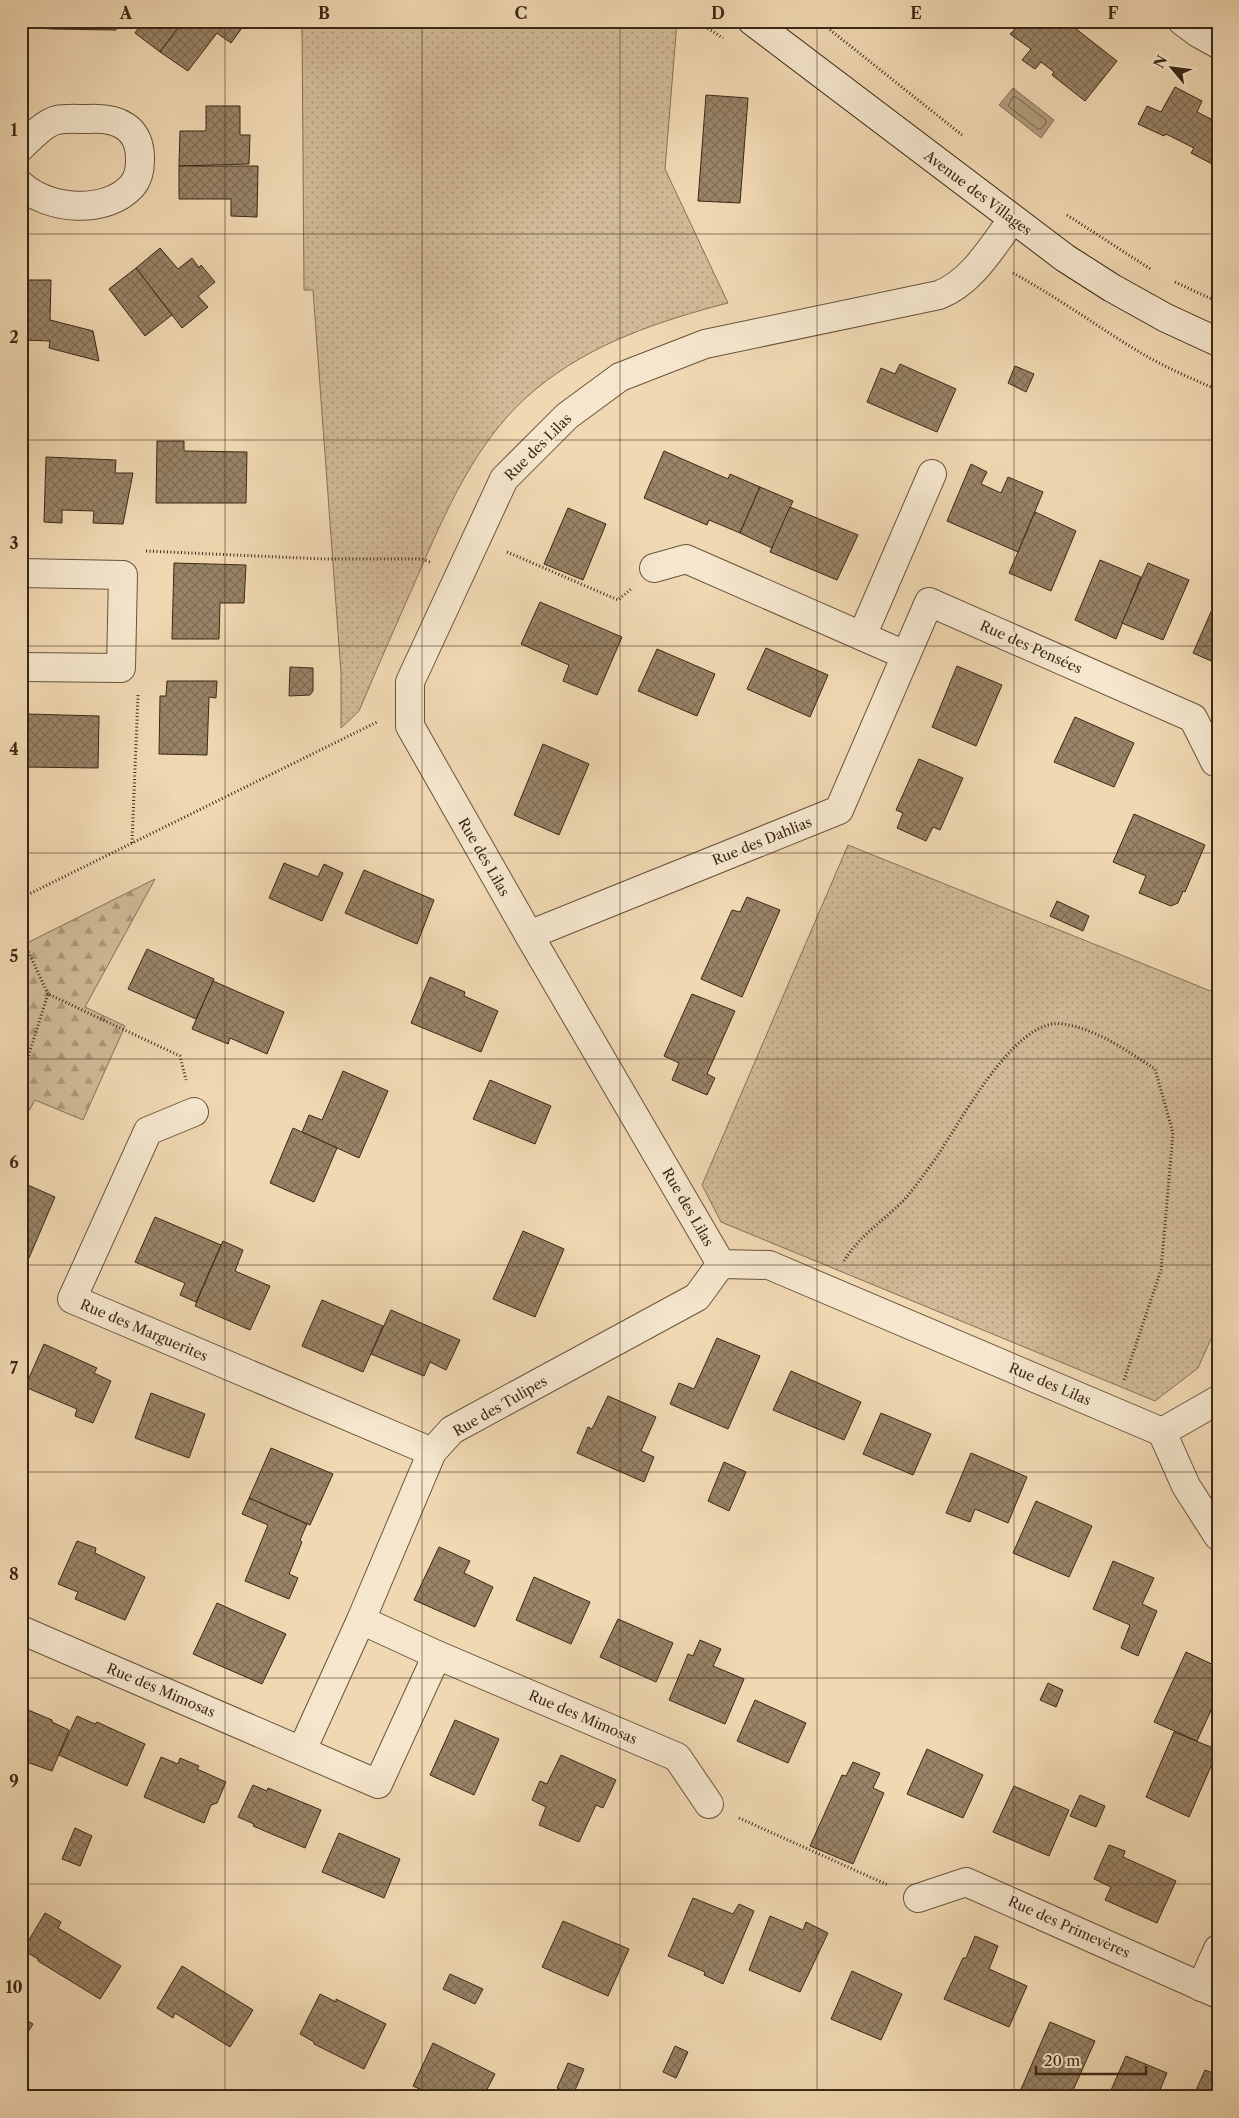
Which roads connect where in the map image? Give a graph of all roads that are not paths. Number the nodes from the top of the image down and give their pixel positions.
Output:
1 (752, 21) edge
2 (1182, 21) edge
3 (1218, 44) edge
4 (21, 147) edge
5 (21, 185) edge
6 (1012, 220) junction
7 (1218, 342) edge
8 (932, 474) dead end
9 (654, 568) road end
10 (21, 573) edge
11 (858, 634) junction
12 (905, 656) junction
13 (21, 667) edge
14 (1216, 762) dead end
15 (529, 935) junction
16 (194, 1112) road end
17 (721, 1264) junction
18 (1218, 1400) edge
19 (1162, 1432) junction
20 (432, 1452) junction
21 (1218, 1536) edge
22 (361, 1620) junction
23 (21, 1630) edge
24 (437, 1655) junction
25 (302, 1750) junction
26 (708, 1804) road end
27 (918, 1898) road end
28 (1218, 1949) edge
29 (1209, 1990) edge

1 - 6 street, Avenue des Villages
2 - 3 street
4 - 5 street
6 - 7 street, Avenue des Villages
6 - 15 street, Rue des Lilas
8 - 11 street
9 - 11 street
10 - 13 street
11 - 12 street
12 - 14 street, Rue des Pensées
12 - 15 street, Rue des Dahlias
15 - 17 street, Rue des Lilas
16 - 20 street, Rue des Marguerites
17 - 19 street, Rue des Lilas
17 - 20 street, Rue des Tulipes
18 - 19 street
19 - 21 street
20 - 22 street, Rue des Tulipes
22 - 24 street, Rue des Mimosas
22 - 25 street
23 - 25 street, Rue des Mimosas
24 - 25 street, Rue des Mimosas
24 - 26 street, Rue des Mimosas
27 - 29 street, Rue des Primevères
28 - 29 street

